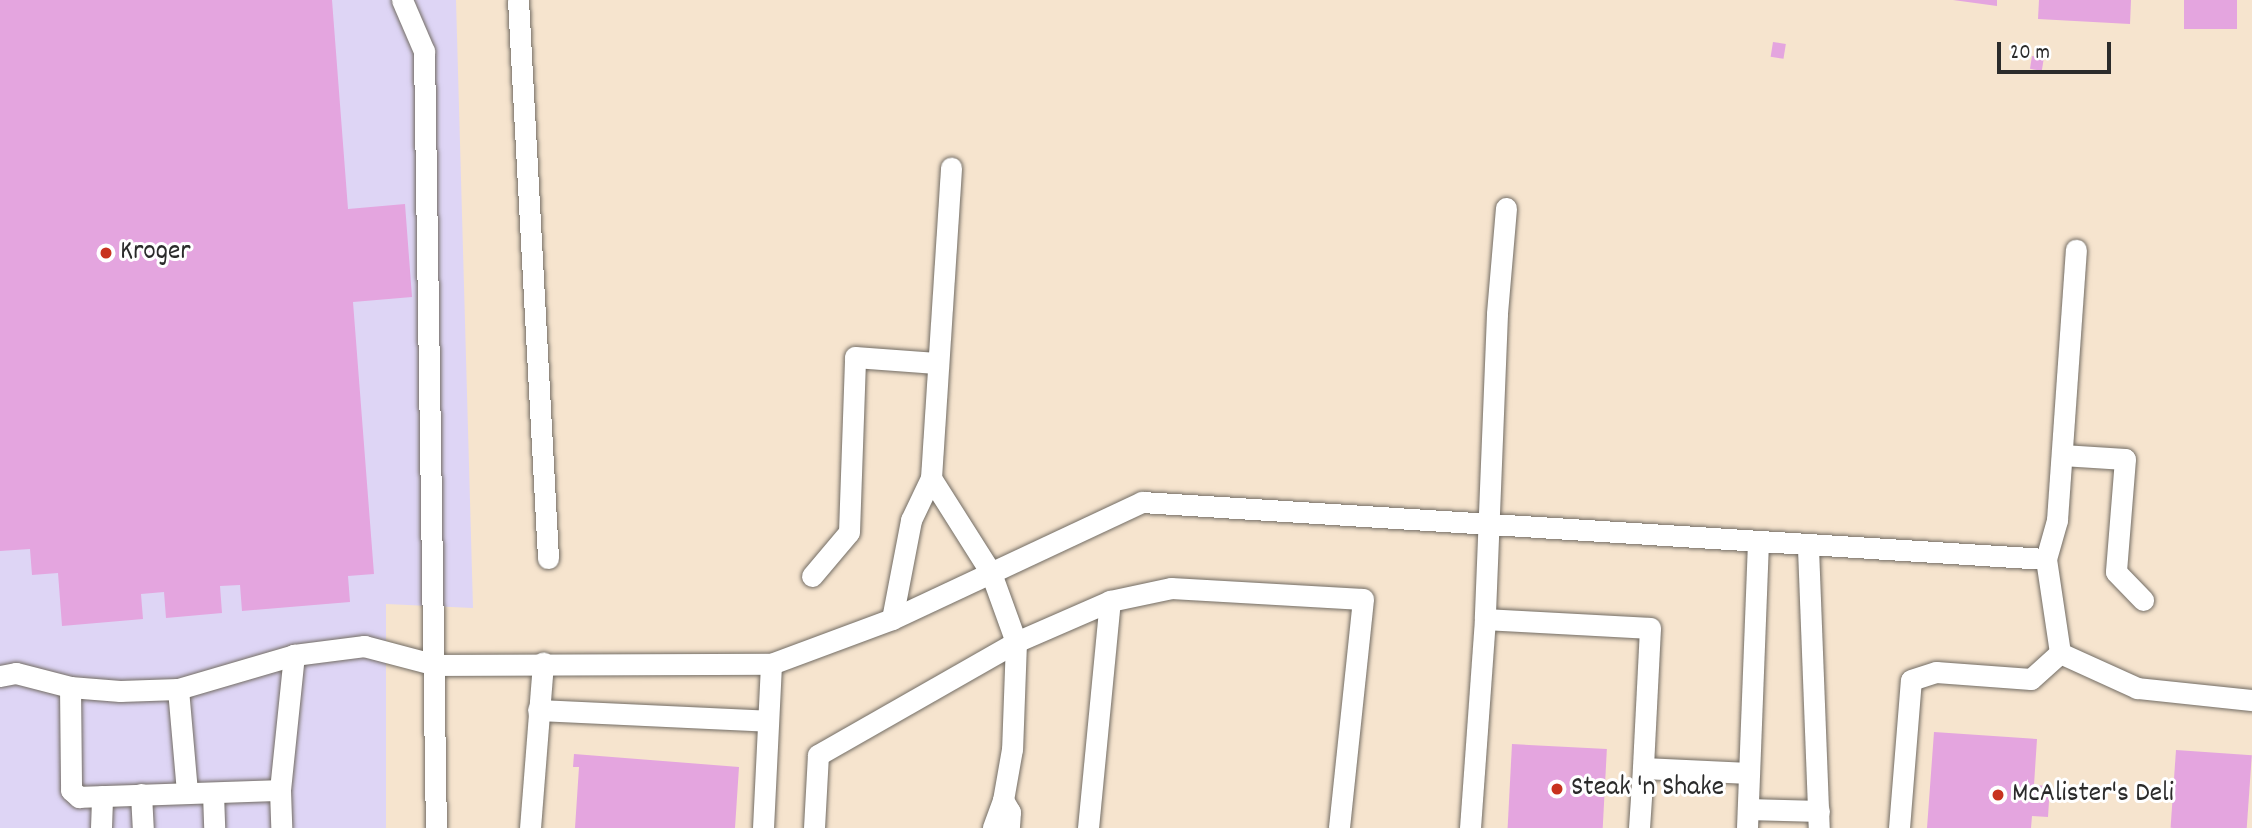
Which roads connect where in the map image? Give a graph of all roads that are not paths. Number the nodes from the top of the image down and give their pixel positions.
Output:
1 (402, 0) edge
2 (518, 0) edge
3 (951, 168) dead end
4 (1506, 208) dead end
5 (2076, 250) dead end
6 (936, 363) junction
7 (2062, 455) junction
8 (931, 478) junction
9 (1490, 526) junction
10 (1758, 544) junction
11 (1808, 548) junction
12 (548, 558) dead end
13 (2046, 559) junction
14 (991, 573) junction
15 (812, 576) dead end
16 (2144, 600) dead end
17 (1110, 601) junction
18 (892, 619) junction
19 (1485, 619) junction
20 (1016, 642) junction
21 (2060, 653) junction
22 (294, 655) junction
23 (543, 663) junction
24 (771, 664) junction
25 (436, 665) junction
26 (0, 676) edge
27 (70, 687) junction
28 (178, 689) junction
29 (2252, 700) edge
30 (538, 710) junction
31 (768, 721) junction
32 (1643, 768) junction
33 (1749, 773) junction
34 (280, 790) junction
35 (187, 791) junction
36 (213, 793) junction
37 (141, 794) junction
38 (102, 796) junction
39 (1003, 800) junction
40 (1748, 819) edge
41 (1819, 819) edge
42 (101, 828) edge
43 (142, 828) edge
44 (214, 828) edge
45 (281, 828) edge
46 (436, 828) edge
47 (530, 828) edge
48 (763, 828) edge
49 (814, 828) edge
50 (993, 828) edge
51 (1009, 828) edge
52 (1087, 828) edge
53 (1339, 828) edge
54 (1470, 828) edge
55 (1639, 828) edge
56 (1899, 828) edge

1 - 25 lane
2 - 12 lane
3 - 6 lane
4 - 9 lane
5 - 7 lane
6 - 8 lane
6 - 15 lane
7 - 13 lane
7 - 16 lane
8 - 14 lane
8 - 18 lane
9 - 10 lane
9 - 14 lane
9 - 19 lane
10 - 11 lane
10 - 33 lane
11 - 13 lane
11 - 41 lane
13 - 21 lane
14 - 18 lane
14 - 20 lane
17 - 20 lane
17 - 52 lane
17 - 53 lane
18 - 24 lane
19 - 32 lane
19 - 54 lane
20 - 39 lane
20 - 49 lane
21 - 29 lane
21 - 56 lane
22 - 25 lane
22 - 28 lane
22 - 34 lane
23 - 24 lane
23 - 25 lane
23 - 30 lane
24 - 31 lane
25 - 46 lane
26 - 27 lane
27 - 28 lane
27 - 38 lane
28 - 35 lane
30 - 31 lane
30 - 47 lane
31 - 48 lane
32 - 33 lane
32 - 55 lane
33 - 40 lane
34 - 36 lane
34 - 45 lane
35 - 36 lane
35 - 37 lane
36 - 44 lane
37 - 38 lane
37 - 43 lane
38 - 42 lane
39 - 50 lane
39 - 51 lane
40 - 41 lane

